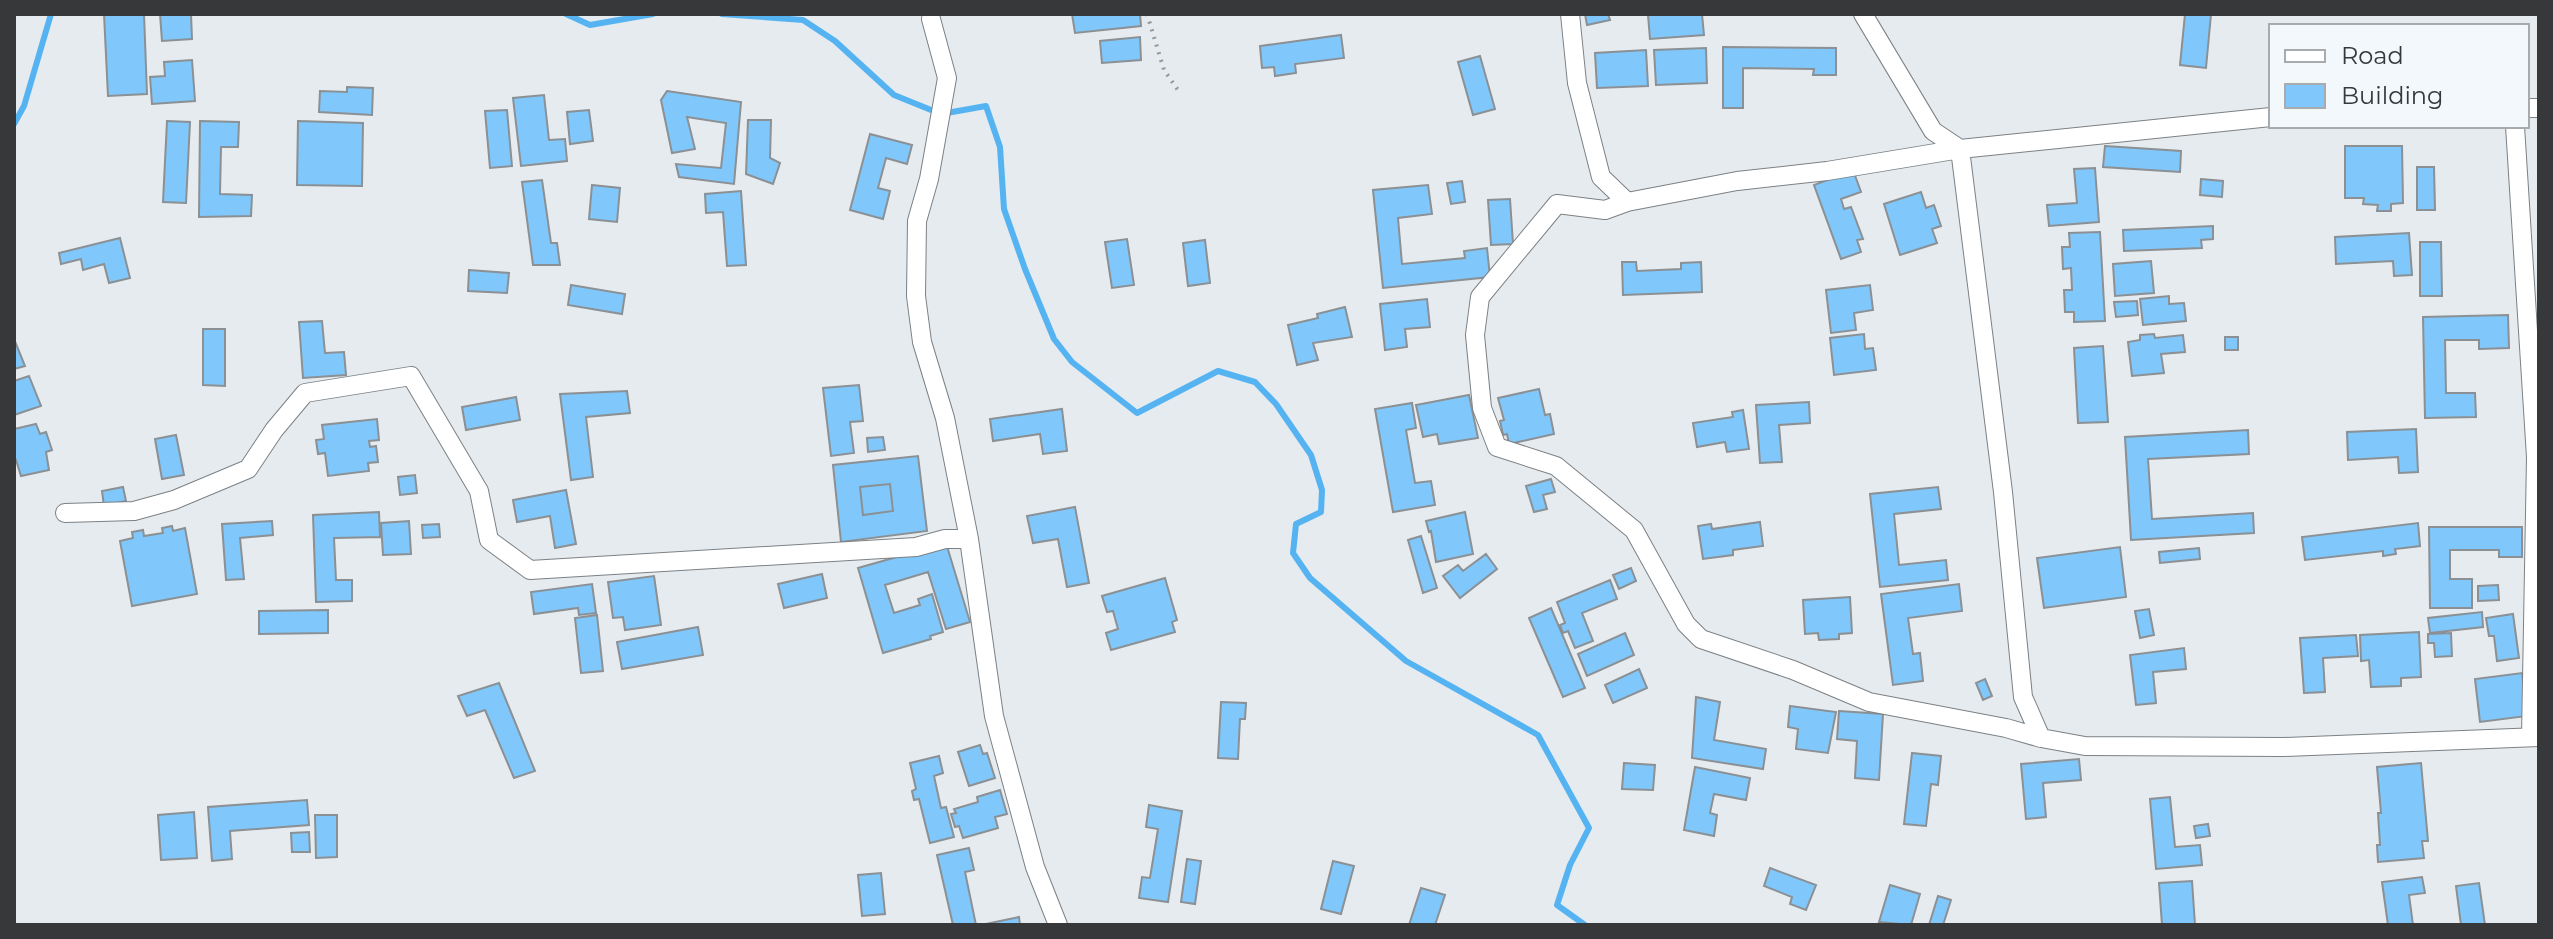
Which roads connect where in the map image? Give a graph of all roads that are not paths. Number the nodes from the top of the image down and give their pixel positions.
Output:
1 (1570, 14) edge
2 (1863, 14) edge
3 (931, 19) dead end
4 (2269, 117) edge
5 (2515, 128) edge
6 (1960, 149) junction
7 (1627, 202) junction
8 (65, 513) dead end
9 (969, 539) junction
10 (2535, 737) edge
11 (2041, 738) junction
12 (1058, 925) edge

1 - 7 street
2 - 6 street
3 - 9 street
4 - 6 street
5 - 10 street
6 - 7 street
6 - 11 street
7 - 11 street
8 - 9 street
9 - 12 street
10 - 11 street

